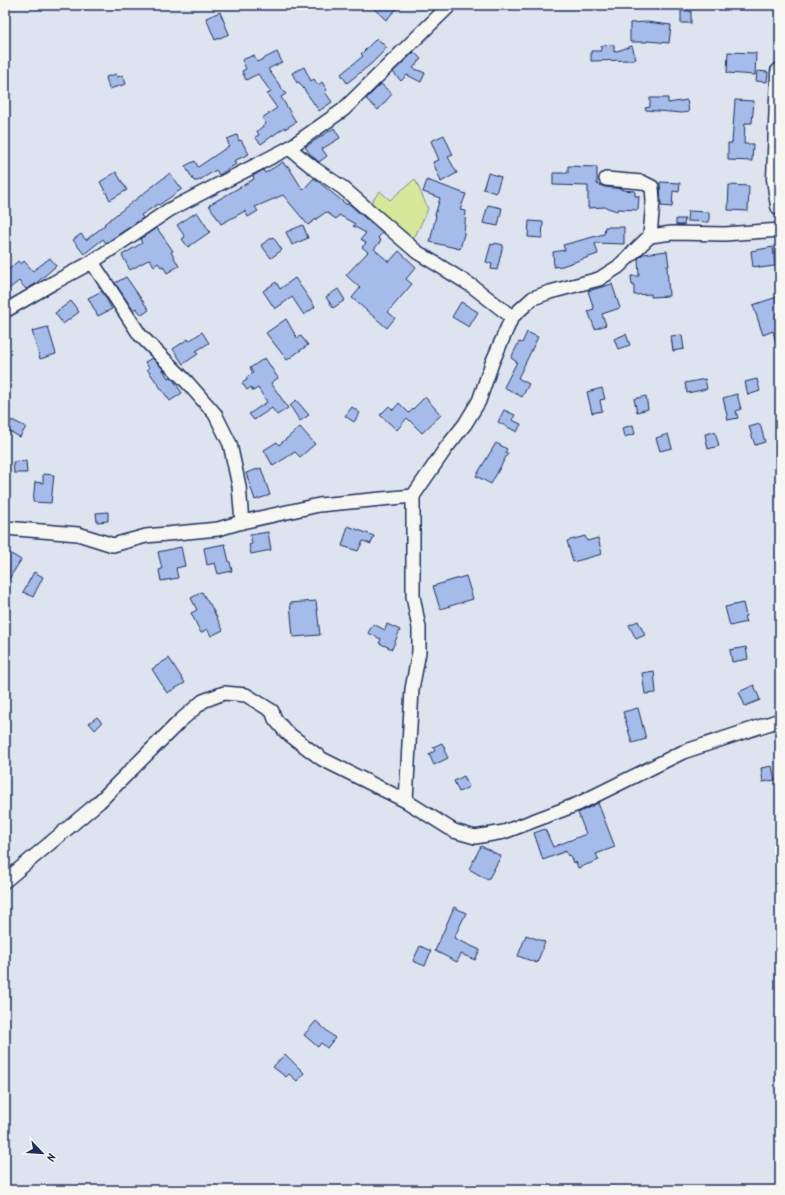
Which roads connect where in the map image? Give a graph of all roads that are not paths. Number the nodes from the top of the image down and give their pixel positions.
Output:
1 (450, 5) edge
2 (780, 72) edge
3 (289, 148) junction
4 (606, 179) dead end
5 (780, 206) edge
6 (780, 230) edge
7 (650, 236) junction
8 (92, 262) junction
9 (5, 311) edge
10 (512, 317) junction
11 (413, 496) junction
12 (242, 522) junction
13 (5, 528) edge
14 (780, 720) edge
15 (406, 801) junction
16 (5, 881) edge

1 - 3 street
2 - 5 main road
3 - 8 street
3 - 10 street
4 - 7 street
6 - 7 street
7 - 10 street
8 - 9 street
8 - 12 street
10 - 11 street
11 - 12 street
11 - 15 street
12 - 13 street
14 - 15 street
15 - 16 street

